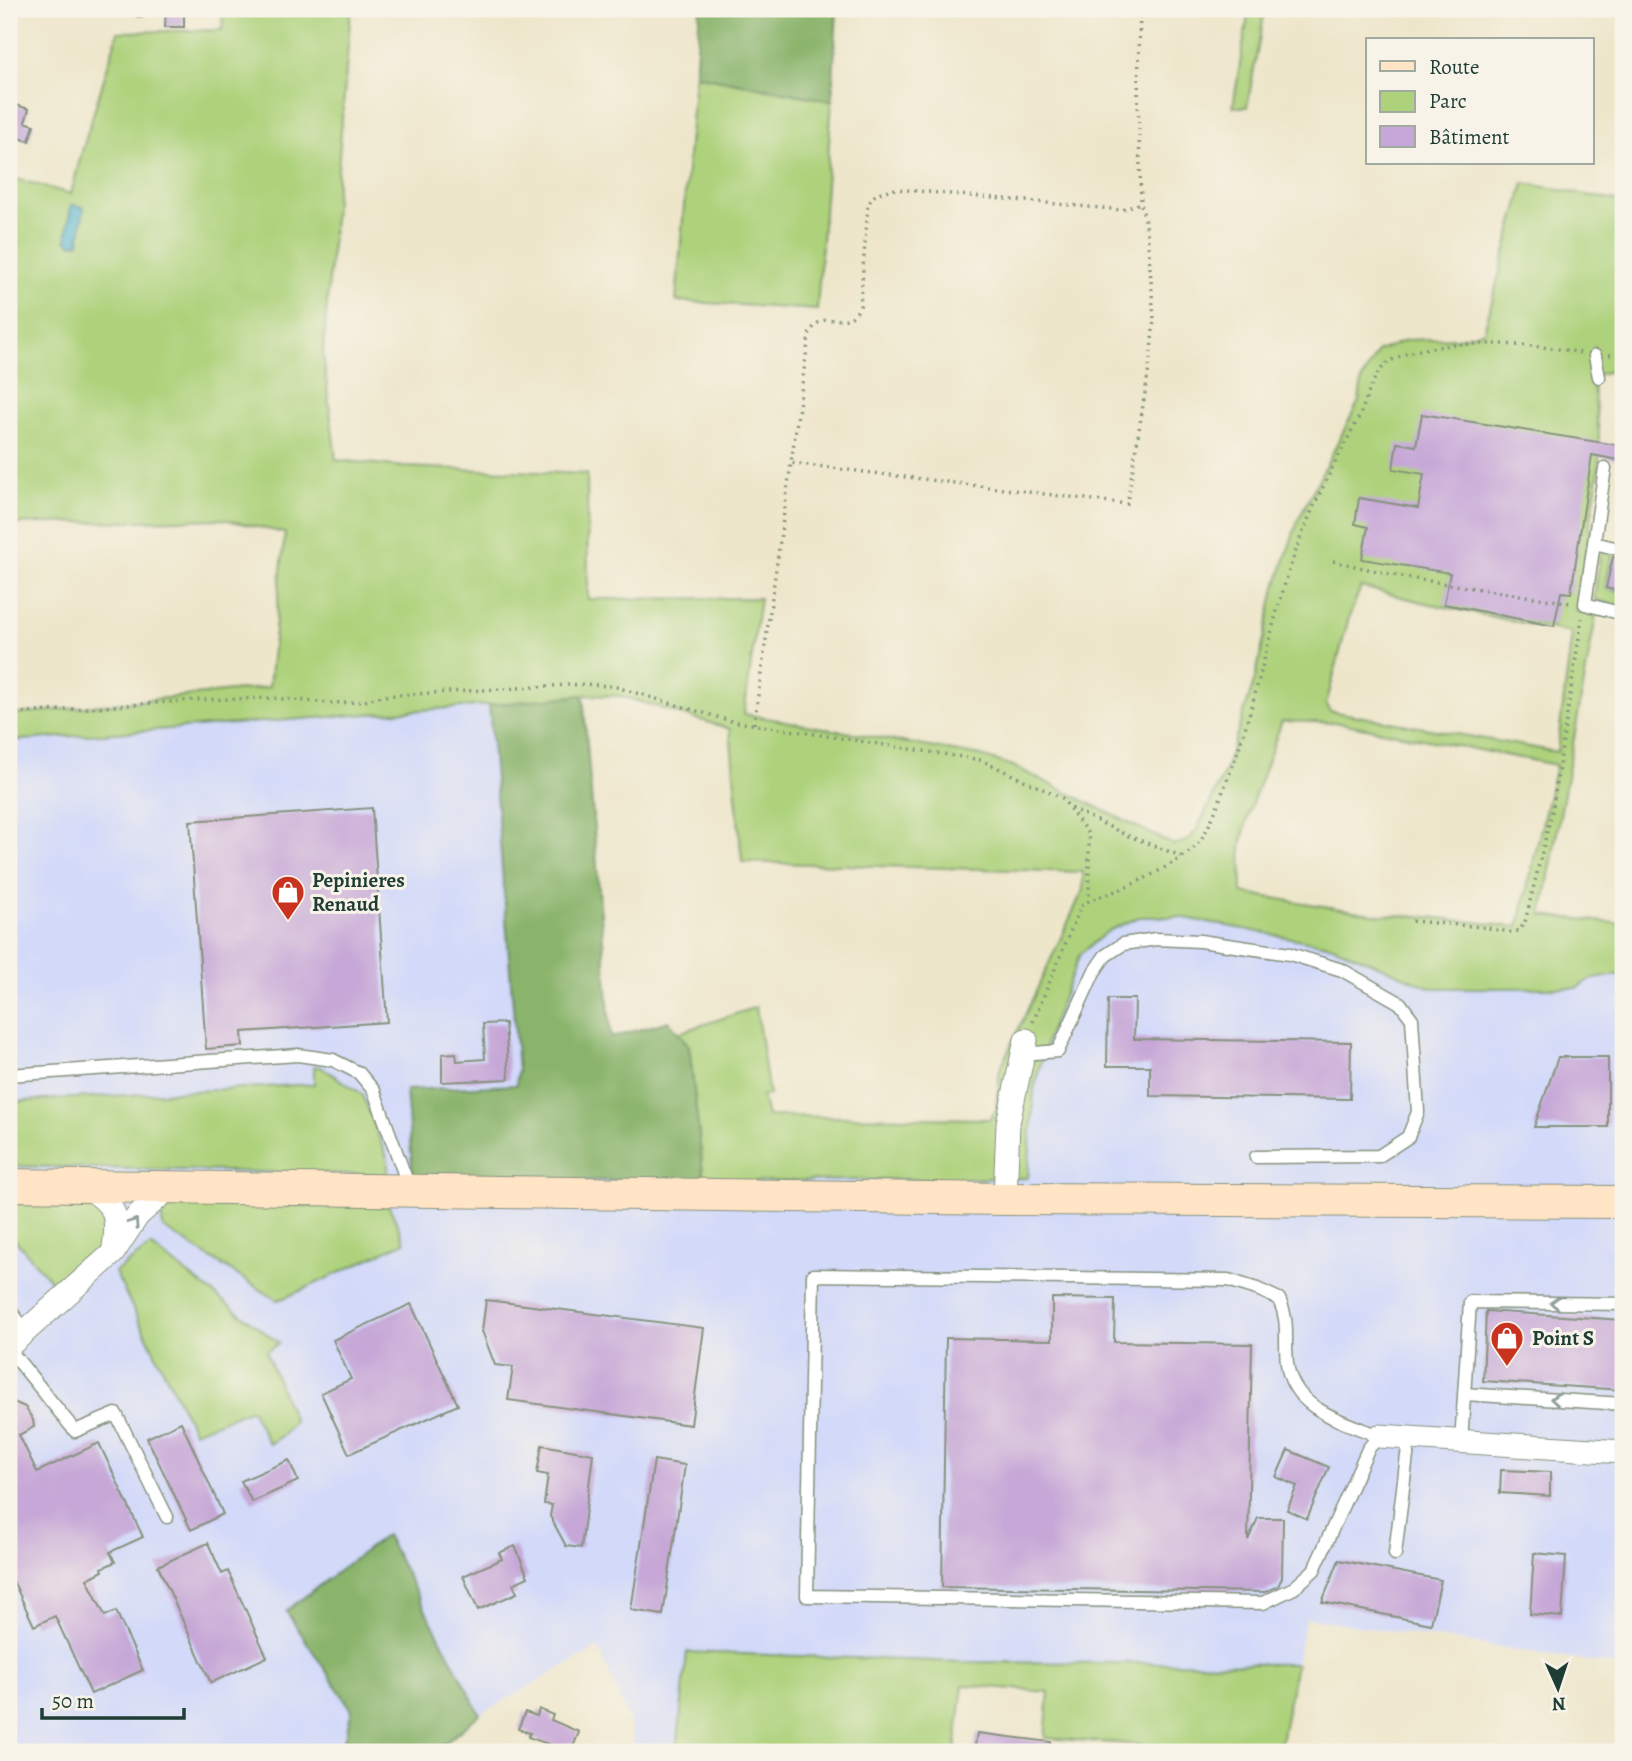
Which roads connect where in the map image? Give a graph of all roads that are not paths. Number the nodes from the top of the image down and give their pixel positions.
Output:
1 (1595, 356) road end
2 (1599, 377) dead end
3 (1605, 468) dead end
4 (1594, 543) junction
5 (1623, 550) edge
6 (1623, 614) edge
7 (1024, 1047) joint
8 (9, 1075) edge
9 (1256, 1157) dead end
10 (9, 1185) edge
11 (86, 1187) junction
12 (169, 1188) junction
13 (411, 1191) junction
14 (1006, 1199) junction
15 (1623, 1202) edge
16 (113, 1253) junction
17 (1623, 1304) edge
18 (9, 1309) edge
19 (14, 1342) edge
20 (1464, 1394) junction
21 (1623, 1404) edge
22 (1379, 1436) junction
23 (1409, 1439) junction
24 (1461, 1443) junction
25 (1623, 1452) edge
26 (167, 1517) dead end
27 (1395, 1554) dead end

1 - 2 lane
3 - 4 lane
4 - 5 lane
4 - 6 lane
7 - 9 lane
7 - 14 street
8 - 13 lane
10 - 11 main road
11 - 12 main road
11 - 16 street
12 - 13 main road
16 -> 12 street
13 - 14 main road
14 - 15 main road
16 - 19 street
17 -> 20 lane
18 - 19 lane
19 - 26 lane
21 -> 20 lane
20 - 24 lane
22 - 22 lane
22 - 23 street
23 - 24 street
23 - 27 lane
24 - 25 street

